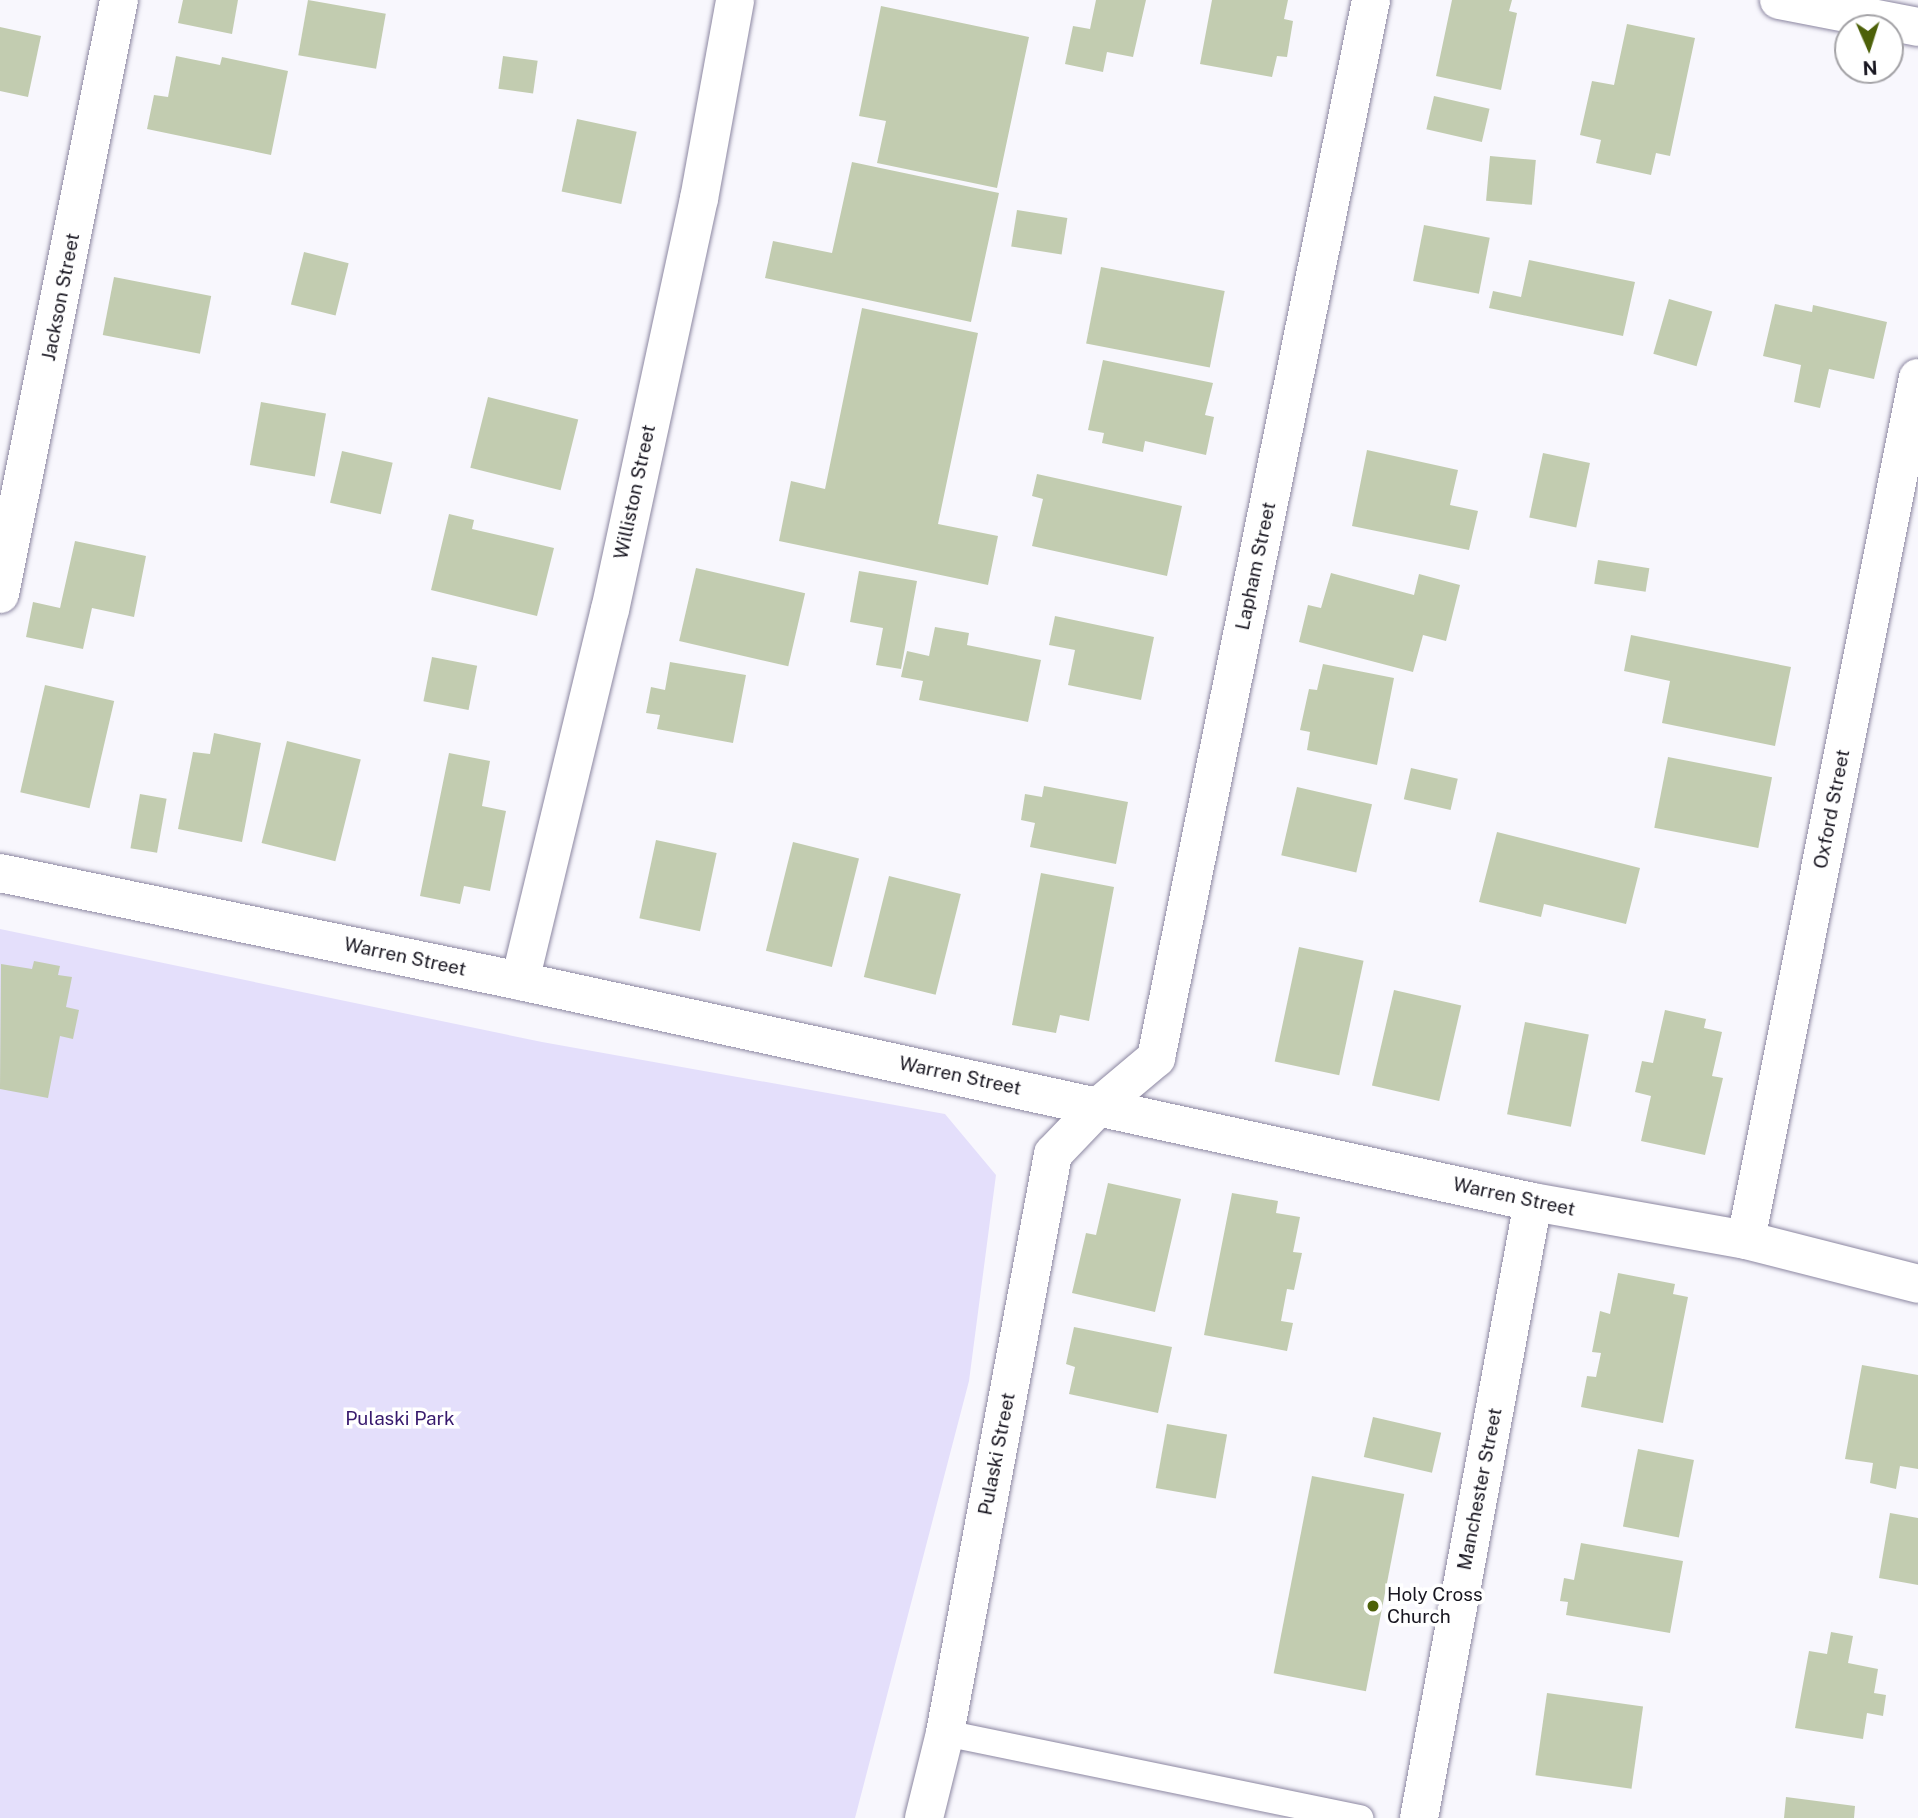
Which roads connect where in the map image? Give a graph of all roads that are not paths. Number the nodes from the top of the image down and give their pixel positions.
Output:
1 (119, 0) edge
2 (735, 0) edge
3 (1371, 0) edge
4 (1779, 0) edge
5 (1918, 27) edge
6 (1918, 378) edge
7 (0, 594) edge
8 (0, 873) edge
9 (520, 981) junction
10 (1099, 1106) junction
11 (1533, 1202) junction
12 (1746, 1240) junction
13 (1918, 1284) edge
14 (945, 1733) junction
15 (924, 1818) edge
16 (1360, 1818) edge
17 (1419, 1818) edge

1 - 7 street, Jackson Street
2 - 9 street, Williston Street
3 - 10 street, Lapham Street
4 - 5 street
6 - 12 street, Oxford Street
8 - 9 street, Warren Street
9 - 10 street, Warren Street
10 - 11 street, Warren Street
10 - 14 street, Pulaski Street
11 - 12 street, Warren Street
11 - 17 street, Manchester Street
12 - 13 street, Warren Street
14 - 15 street, Pulaski Street
14 - 16 lane

